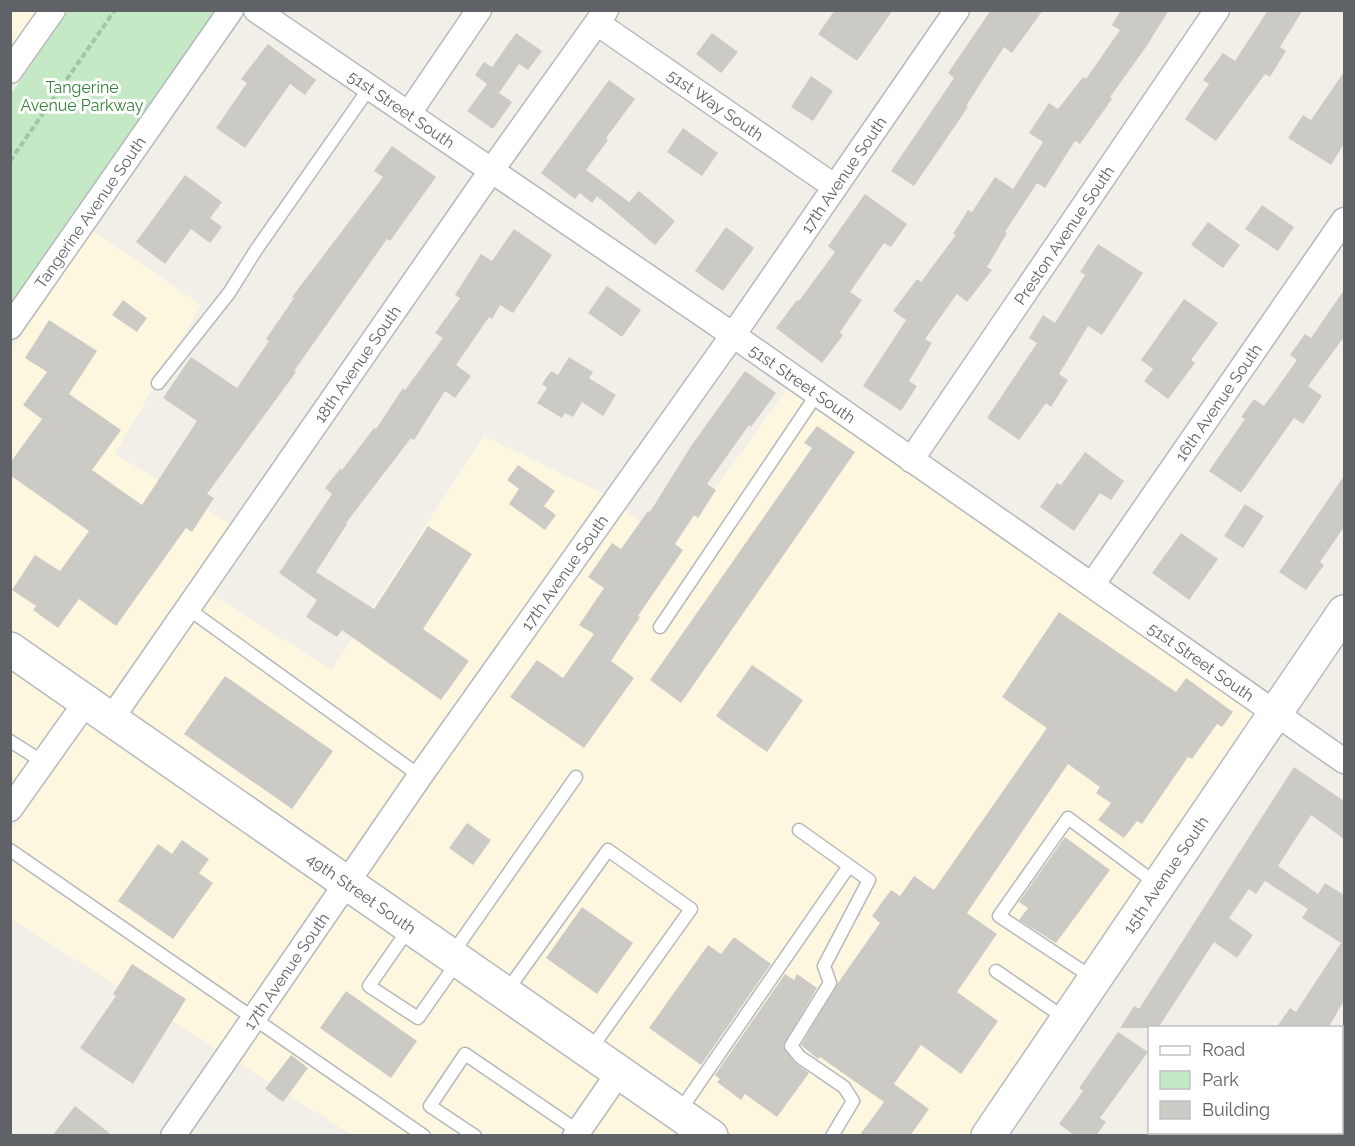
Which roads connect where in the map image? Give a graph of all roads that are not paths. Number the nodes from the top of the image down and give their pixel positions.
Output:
1 (53, 10) edge
2 (231, 10) edge
3 (256, 10) edge
4 (479, 10) edge
5 (957, 10) edge
6 (1217, 10) edge
7 (602, 17) edge
8 (10, 71) edge
9 (370, 87) junction
10 (409, 113) junction
11 (490, 171) junction
12 (835, 187) junction
13 (1344, 220) edge
14 (10, 327) edge
15 (733, 335) junction
16 (158, 383) dead end
17 (817, 394) junction
18 (911, 460) junction
19 (1092, 585) junction
20 (187, 608) junction
21 (1344, 612) edge
22 (660, 627) dead end
23 (10, 649) edge
24 (98, 710) junction
25 (1275, 714) junction
26 (10, 741) edge
27 (1344, 761) edge
28 (43, 762) junction
29 (420, 776) junction
30 (576, 777) dead end
31 (10, 809) edge
32 (799, 830) dead end
33 (10, 850) edge
34 (849, 866) junction
35 (347, 883) junction
36 (1159, 885) junction
37 (411, 926) junction
38 (455, 957) junction
39 (996, 970) dead end
40 (1094, 979) junction
41 (506, 992) junction
42 (254, 1018) junction
43 (1067, 1020) junction
44 (590, 1051) junction
45 (620, 1071) junction
46 (678, 1113) junction
47 (577, 1133) edge
48 (173, 1136) edge
49 (424, 1136) edge
50 (475, 1136) edge
51 (711, 1136) edge
52 (832, 1136) edge
53 (988, 1136) edge

1 - 8 street
2 - 14 street, Tangerine Avenue South
3 - 9 street, 51st Street South
4 - 10 street
5 - 12 street, 17th Avenue South
6 - 18 street, Preston Avenue South
7 - 11 street, 18th Avenue South
7 - 12 street, 51st Way South
9 - 10 street, 51st Street South
9 - 16 lane
10 - 11 street, 51st Street South
11 - 15 street, 51st Street South
11 - 20 street, 18th Avenue South
12 - 15 street, 17th Avenue South
13 - 19 street, 16th Avenue South
15 - 17 street, 51st Street South
15 - 29 street, 17th Avenue South
17 - 18 street, 51st Street South
17 - 22 lane
18 - 19 street, 51st Street South
19 - 25 street, 51st Street South
20 - 24 street, 18th Avenue South
20 - 29 lane
21 - 25 main road, 15th Avenue South
23 - 24 main road, 49th Street South
24 - 28 street, 18th Avenue South
24 - 35 main road, 49th Street South
25 - 27 street, 51st Street South
25 - 36 main road, 15th Avenue South
26 - 28 lane
28 - 31 street, 18th Avenue South
29 - 35 street, 17th Avenue South
30 - 38 lane
32 - 34 lane
33 - 42 lane
34 - 46 lane
34 - 52 lane
35 - 37 main road, 49th Street South
35 - 42 street, 17th Avenue South
36 - 40 main road, 15th Avenue South
36 - 40 lane
37 - 38 main road, 49th Street South
37 - 38 lane
38 - 41 main road, 49th Street South
39 - 43 lane
40 - 43 main road, 15th Avenue South
41 - 44 main road, 49th Street South
41 - 44 lane
42 - 48 street, 17th Avenue South
42 - 49 lane
43 - 53 main road, 15th Avenue South
44 - 45 main road, 49th Street South
45 - 46 main road, 49th Street South
45 - 47 street
46 - 51 main road, 49th Street South
47 - 50 lane

